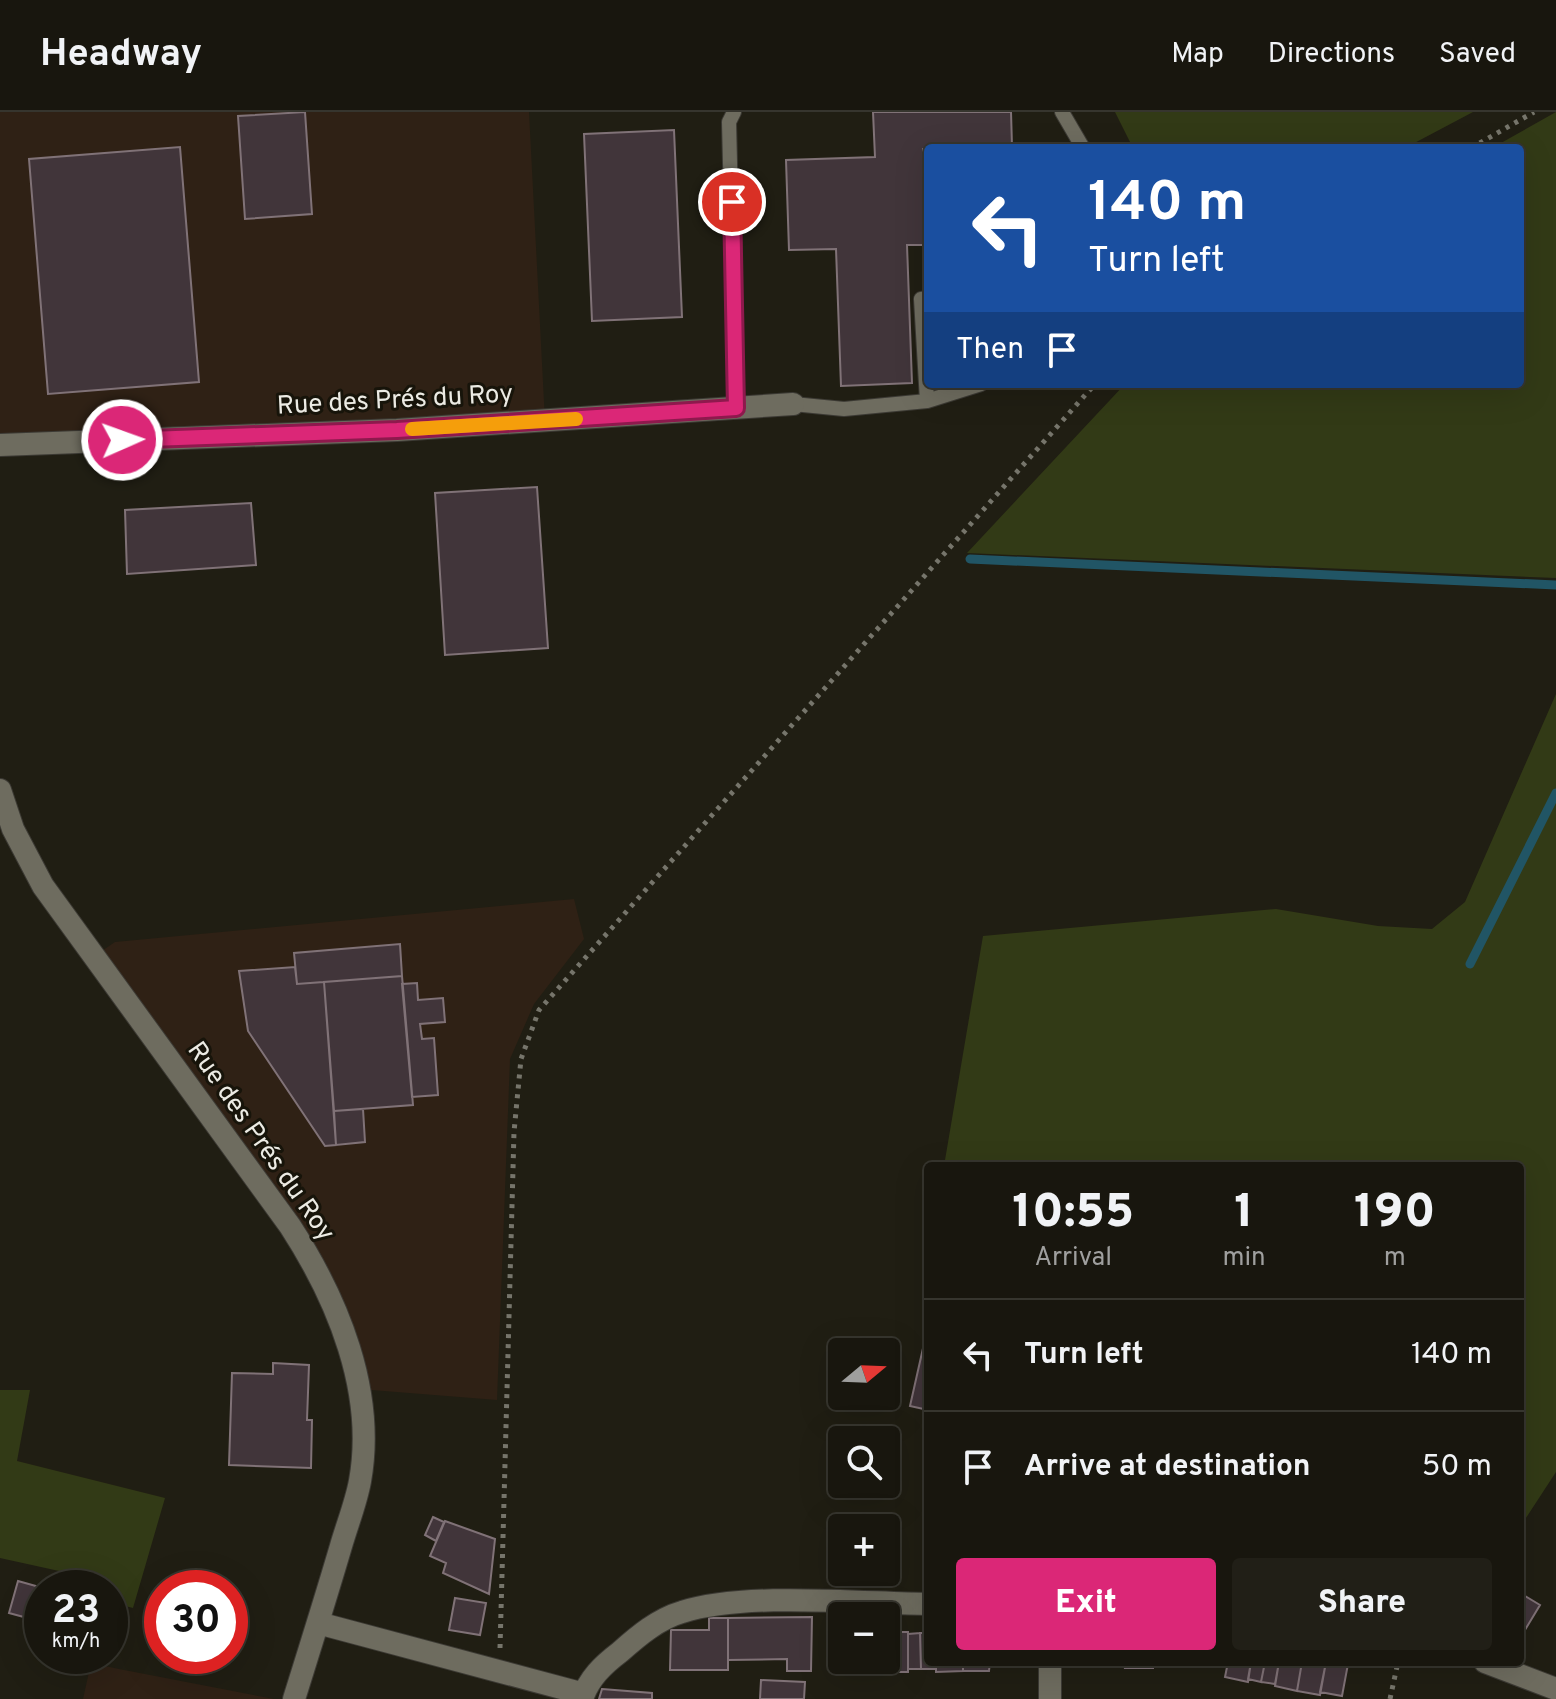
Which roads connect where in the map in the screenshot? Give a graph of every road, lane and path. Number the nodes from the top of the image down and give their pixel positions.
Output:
1 (734, 112) edge
2 (1062, 112) edge
3 (1534, 112) edge
4 (1081, 144) edge
5 (1478, 144) edge
6 (927, 388) edge
7 (968, 388) edge
8 (1091, 388) edge
9 (927, 401) junction
10 (793, 404) joint
11 (736, 408) junction
12 (0, 445) edge
13 (0, 790) edge
14 (924, 1604) edge
15 (318, 1623) junction
16 (1050, 1666) edge
17 (1397, 1666) edge
18 (1496, 1666) edge
19 (500, 1673) junction
20 (1556, 1689) edge
21 (583, 1696) edge
22 (294, 1699) edge
23 (1050, 1699) edge
24 (1390, 1699) edge

1 - 11 lane
2 - 4 lane
3 - 5 path
6 - 9 lane
7 - 9 lane
8 - 19 path
9 - 10 lane
10 - 11 street, Rue des Prés du Roy
11 - 12 street, Rue des Prés du Roy
13 - 15 street, Rue des Prés du Roy
14 - 21 street
15 - 19 street
15 - 22 street, Rue des Prés du Roy
16 - 23 street
17 - 24 path
18 - 20 street
19 - 21 street

